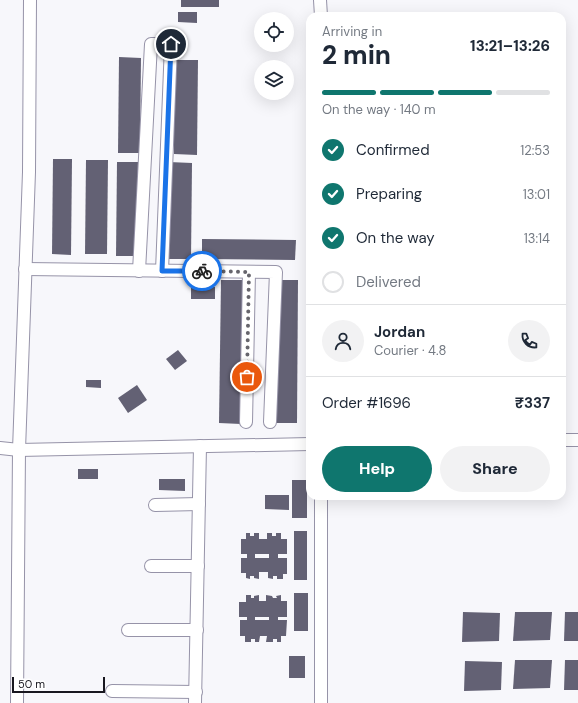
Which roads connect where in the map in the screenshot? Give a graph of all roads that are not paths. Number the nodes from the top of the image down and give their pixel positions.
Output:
1 (30, 0) edge
2 (320, 0) edge
3 (320, 12) edge
4 (25, 269) junction
5 (139, 271) junction
6 (162, 271) junction
7 (249, 272) junction
8 (246, 422) dead end
9 (270, 422) dead end
10 (566, 440) edge
11 (578, 440) edge
12 (306, 444) edge
13 (200, 446) junction
14 (0, 448) edge
15 (19, 450) junction
16 (322, 500) edge
17 (154, 504) dead end
18 (199, 504) junction
19 (151, 566) dead end
20 (198, 566) junction
21 (128, 630) dead end
22 (197, 630) junction
23 (112, 691) dead end
24 (196, 697) edge
25 (17, 703) edge
26 (320, 703) edge

1 - 4 street
2 - 3 street
4 - 5 street
4 - 15 street
5 - 6 street
5 - 6 street
6 - 7 street
7 - 8 street
7 - 9 street
10 - 11 street
12 - 13 street
13 - 15 street
13 - 18 street
14 - 15 street
15 - 25 street
16 - 26 street
17 - 18 street
18 - 20 street
19 - 20 street
20 - 22 street
21 - 22 street
22 - 24 street
23 - 24 street

